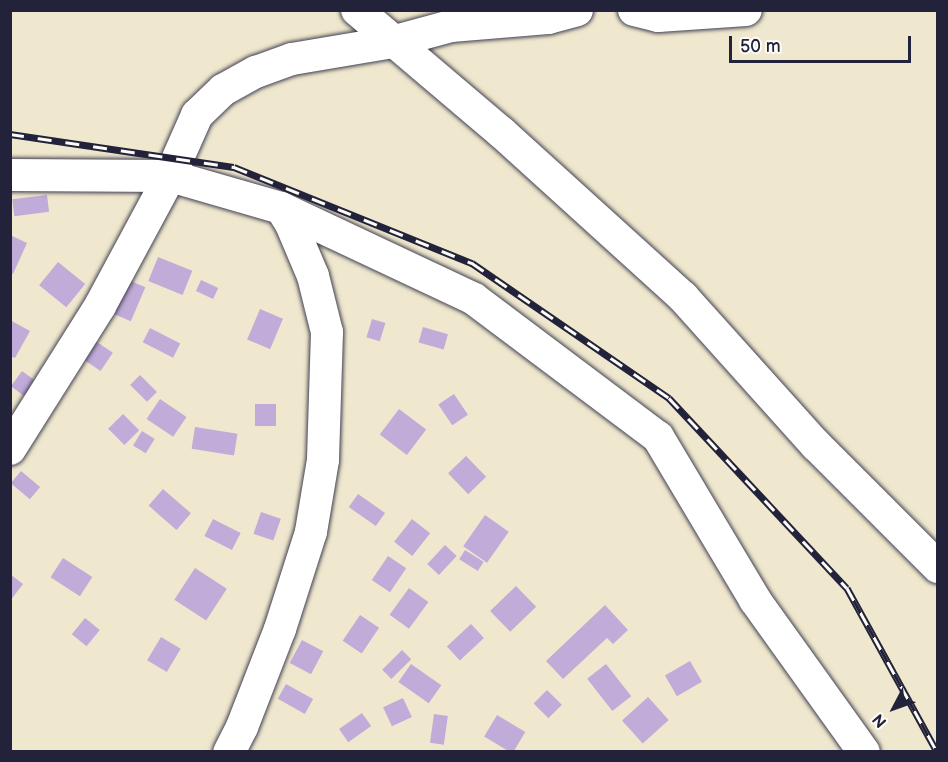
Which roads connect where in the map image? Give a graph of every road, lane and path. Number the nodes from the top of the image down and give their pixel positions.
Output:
1 (357, 10) edge
2 (577, 10) edge
3 (634, 10) edge
4 (746, 10) edge
5 (392, 42) junction
6 (10, 175) edge
7 (170, 176) junction
8 (281, 208) junction
9 (10, 449) edge
10 (938, 567) edge
11 (229, 752) edge
12 (864, 752) edge

1 - 5 street
2 - 5 street
3 - 4 street
5 - 7 street
5 - 10 street
6 - 7 street
7 - 8 street
7 - 9 street
8 - 11 street
8 - 12 street

